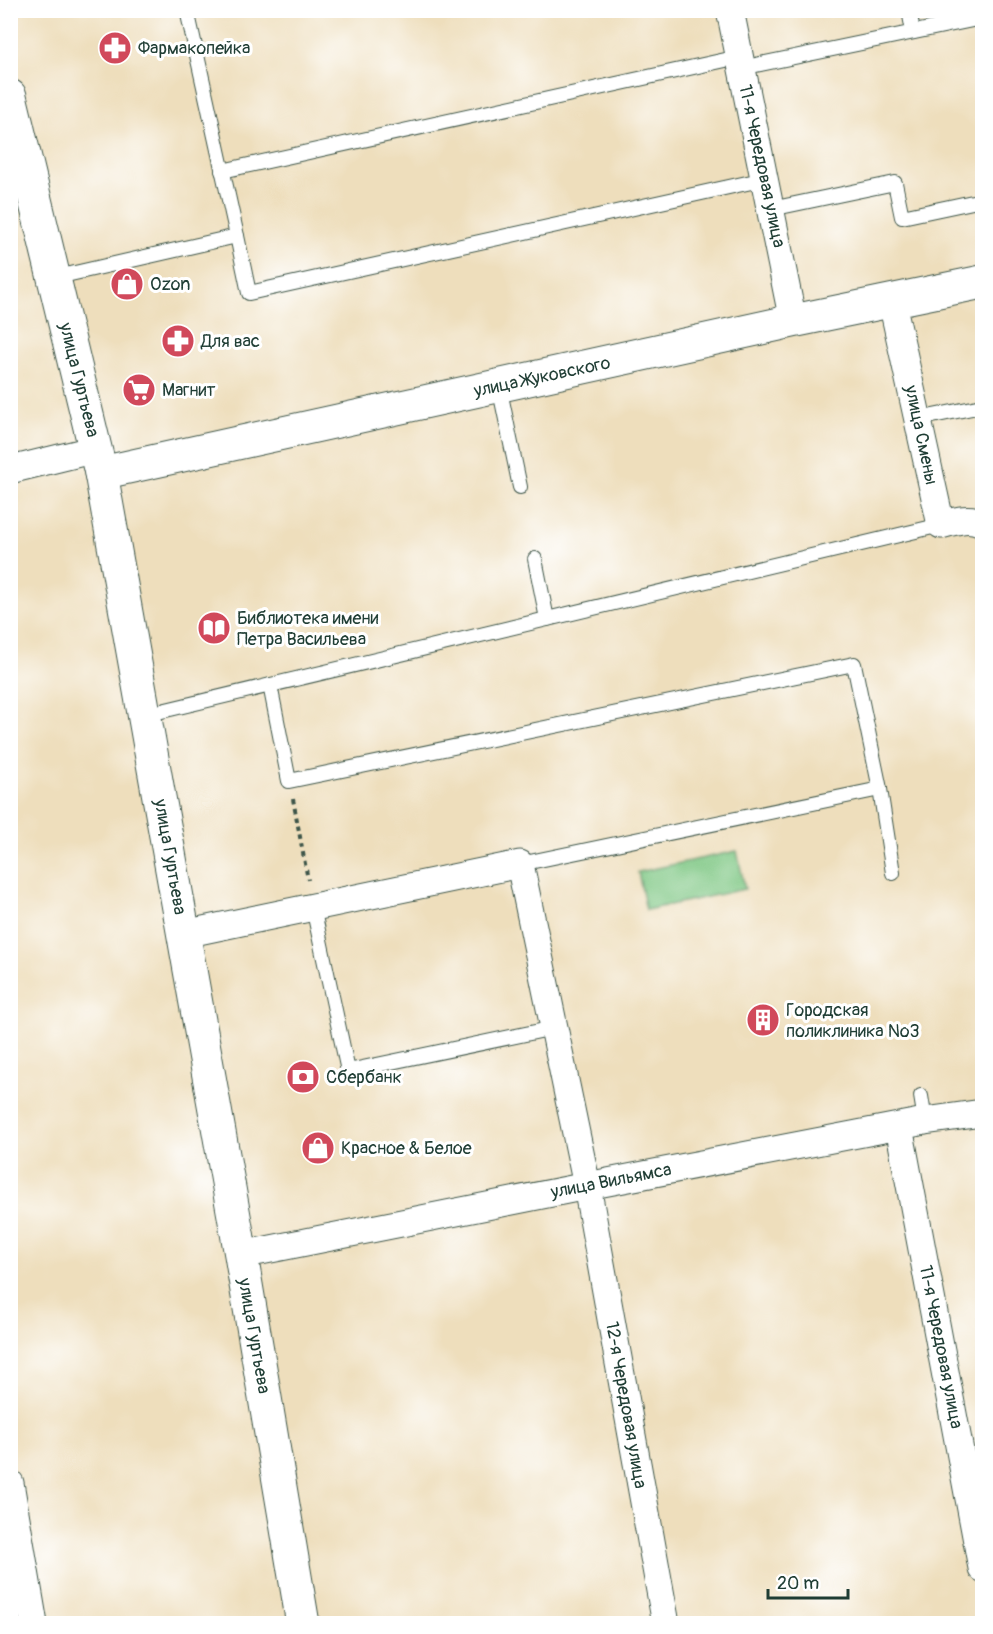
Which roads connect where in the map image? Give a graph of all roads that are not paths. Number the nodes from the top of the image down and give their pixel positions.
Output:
1 (187, 10) edge
2 (730, 10) edge
3 (909, 10) edge
4 (982, 18) edge
5 (913, 32) junction
6 (740, 62) junction
7 (10, 96) edge
8 (222, 171) junction
9 (765, 179) junction
10 (982, 200) edge
11 (771, 209) junction
12 (237, 236) junction
13 (53, 278) junction
14 (982, 282) edge
15 (892, 302) junction
16 (794, 321) junction
17 (499, 386) junction
18 (982, 406) edge
19 (918, 419) junction
20 (99, 461) junction
21 (10, 470) edge
22 (520, 487) dead end
23 (982, 523) edge
24 (941, 525) junction
25 (535, 559) dead end
26 (547, 619) junction
27 (270, 685) junction
28 (145, 715) junction
29 (880, 789) junction
30 (519, 864) junction
31 (893, 873) dead end
32 (313, 907) junction
33 (184, 934) junction
34 (554, 1028) junction
35 (982, 1113) edge
36 (899, 1126) junction
37 (586, 1186) junction
38 (241, 1255) junction
39 (10, 1483) edge
40 (982, 1568) edge
41 (34, 1623) edge
42 (303, 1623) edge
43 (666, 1623) edge

1 - 8 lane
2 - 6 street, 11-я Чередовая улица
3 - 5 lane
4 - 5 lane
5 - 6 lane
6 - 8 lane
6 - 9 street, 11-я Чередовая улица
7 - 13 main road, улица Гуртьева
8 - 12 lane
9 - 11 street, 11-я Чередовая улица
9 - 12 lane
10 - 11 lane
11 - 16 street, 11-я Чередовая улица
12 - 13 lane
13 - 20 main road, улица Гуртьева
14 - 15 main road, улица Жуковского
15 - 16 main road, улица Жуковского
15 - 19 street, улица Смены
16 - 17 main road, улица Жуковского
17 - 20 main road, улица Жуковского
17 - 22 lane
18 - 19 lane
19 - 24 street, улица Смены
20 - 21 street, улица Жуковского
20 - 28 main road, улица Гуртьева
23 - 24 street
24 - 26 lane
25 - 26 lane
26 - 27 lane
27 - 28 lane
27 - 29 lane
28 - 33 main road, улица Гуртьева
29 - 30 lane
29 - 31 lane
30 - 32 street
30 - 34 street, 12-я Чередовая улица
32 - 33 street
32 - 34 lane
33 - 38 main road, улица Гуртьева
34 - 37 street, 12-я Чередовая улица
35 - 36 street, улица Вильямса
36 - 37 street, улица Вильямса
36 - 40 street, 11-я Чередовая улица
37 - 38 street, улица Вильямса
37 - 43 street, 12-я Чередовая улица
38 - 42 main road, улица Гуртьева
39 - 41 street

